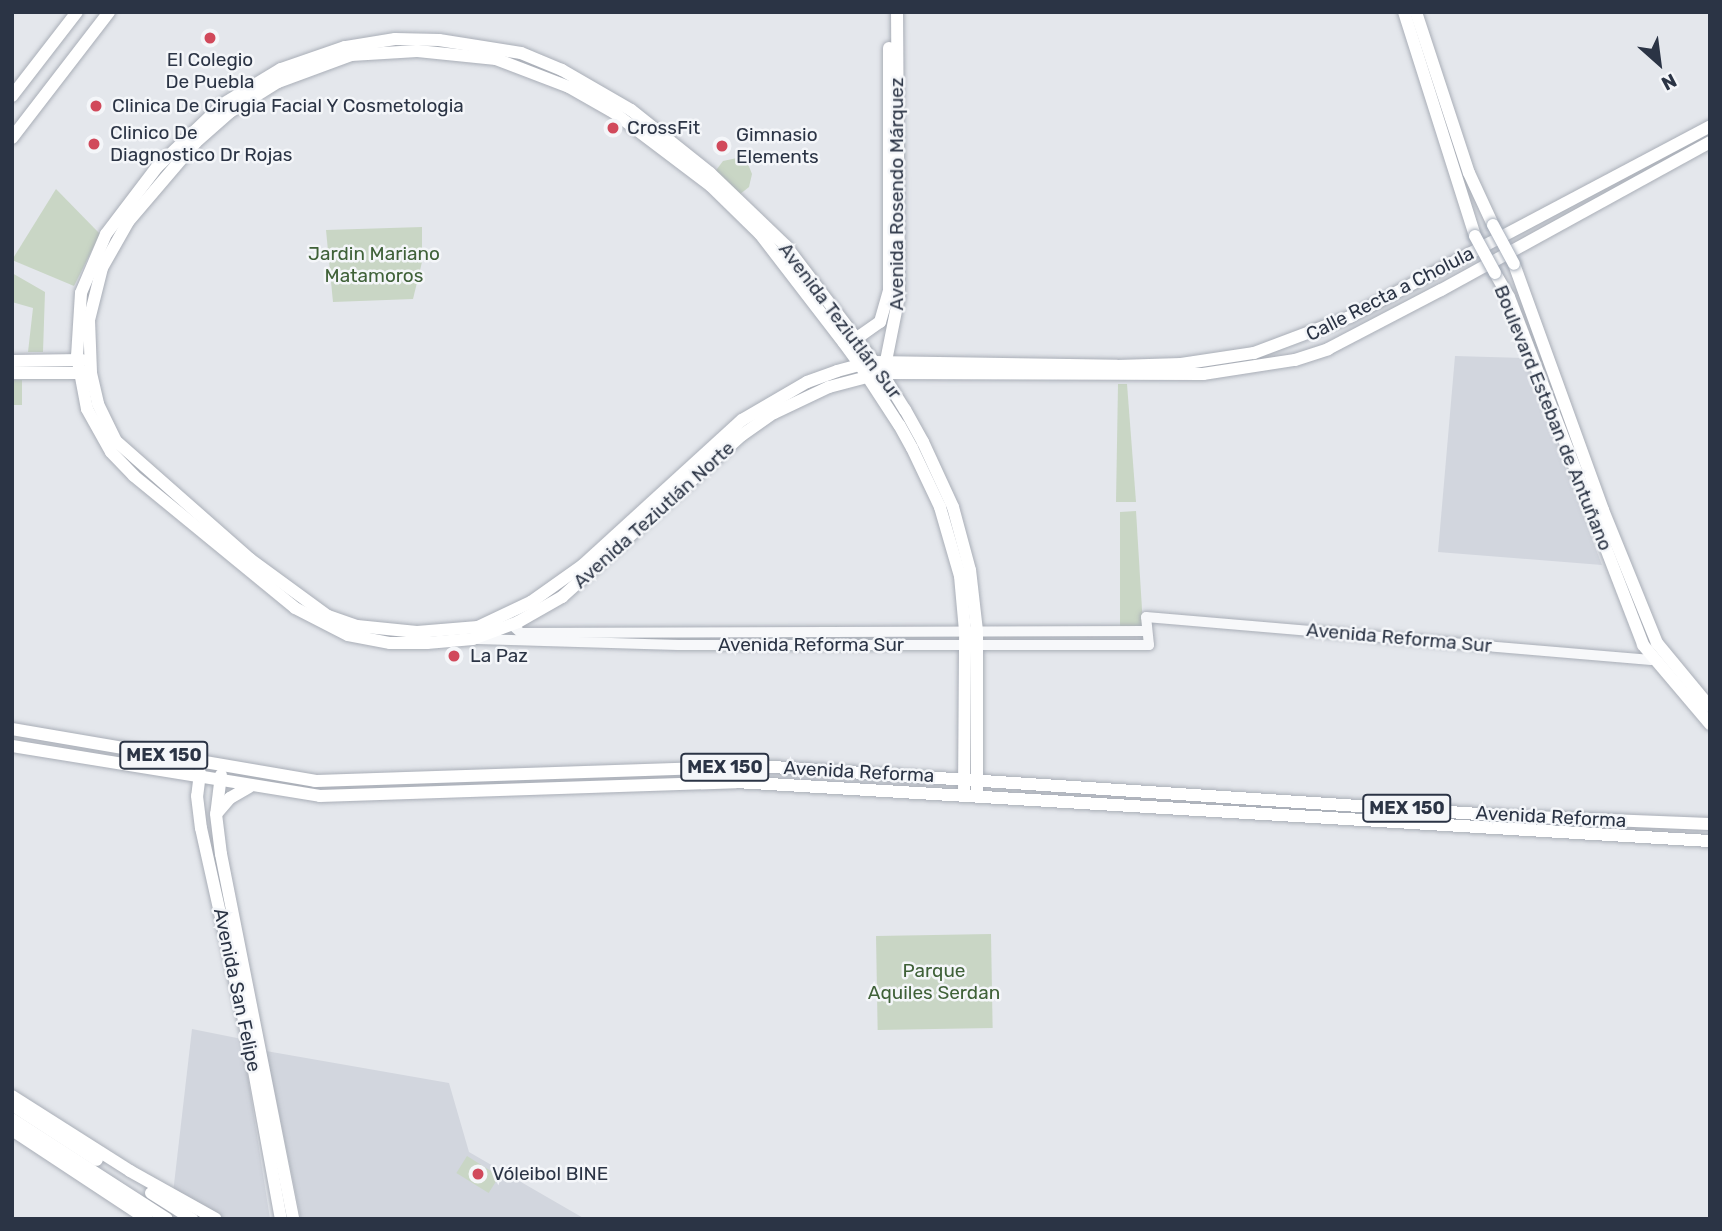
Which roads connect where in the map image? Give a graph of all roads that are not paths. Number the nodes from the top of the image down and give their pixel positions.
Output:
1 (77, 12) edge
2 (102, 12) edge
3 (109, 12) edge
4 (888, 12) edge
5 (897, 12) edge
6 (1404, 12) edge
7 (1416, 12) edge
8 (67, 26) junction
9 (12, 87) edge
10 (12, 96) edge
11 (12, 125) edge
12 (1710, 126) edge
13 (12, 138) edge
14 (1710, 142) edge
15 (893, 335) junction
16 (857, 338) junction
17 (849, 349) junction
18 (12, 361) edge
19 (906, 362) junction
20 (881, 365) junction
21 (84, 366) junction
22 (863, 370) junction
23 (12, 373) edge
24 (840, 376) junction
25 (881, 397) junction
26 (511, 624) junction
27 (1147, 631) junction
28 (971, 638) junction
29 (473, 639) junction
30 (1651, 660) junction
31 (1710, 707) edge
32 (1710, 724) edge
33 (12, 729) edge
34 (94, 744) junction
35 (12, 746) edge
36 (91, 760) junction
37 (202, 762) junction
38 (221, 766) junction
39 (200, 778) junction
40 (970, 779) junction
41 (220, 781) junction
42 (249, 788) junction
43 (970, 795) junction
44 (216, 814) junction
45 (1710, 824) edge
46 (1710, 841) edge
47 (12, 1096) edge
48 (12, 1105) edge
49 (12, 1119) edge
50 (12, 1130) edge
51 (280, 1179) junction
52 (154, 1190) junction
53 (147, 1219) edge
54 (167, 1219) edge
55 (192, 1219) edge
56 (216, 1219) edge
57 (281, 1219) edge
58 (293, 1219) edge

1 - 8 main road
2 - 11 main road
3 - 13 main road
4 - 16 main road, Avenida Rosendo Márquez
5 - 15 main road, Avenida Rosendo Márquez
6 - 30 main road, Boulevard Esteban de Antuñano, bridge
7 - 31 main road, Boulevard Esteban de Antuñano, bridge
8 - 9 main road
8 - 10 main road
12 - 19 main road, Calle Recta a Cholula
14 - 20 main road, Calle Recta a Cholula
15 - 19 main road
15 - 20 main road, Avenida Rosendo Márquez
16 - 20 main road, Avenida Teziutlán Sur
16 - 21 main road, Avenida Teziutlán Sur
17 - 21 main road, Avenida Teziutlán Sur
17 - 22 main road, Avenida Teziutlán Sur
17 - 24 main road
18 - 21 main road
19 - 20 main road, Calle Recta a Cholula
20 - 22 main road, Avenida Teziutlán Norte
20 - 28 main road, Avenida Teziutlán Sur
21 - 23 main road
21 - 24 main road, Avenida Teziutlán Norte
21 - 29 main road, Avenida Teziutlán Norte
22 - 24 main road, Avenida Teziutlán Norte
22 - 25 main road, Avenida Teziutlán Sur
24 - 25 main road
24 - 26 main road, Avenida Teziutlán Norte
25 - 28 main road, Avenida Teziutlán Sur
26 - 28 street, Avenida Reforma Sur
26 - 29 main road, Avenida Teziutlán Norte
27 - 28 street, Avenida Reforma Sur
27 - 28 street, Avenida Reforma Sur
27 - 30 street, Avenida Reforma Sur
28 - 29 street, Avenida Reforma Sur
28 - 40 main road, Avenida Teziutlán Sur
30 - 32 main road, Boulevard Esteban de Antuñano
33 - 34 main road, Avenida Reforma / MEX 150
34 - 36 main road
34 - 37 main road, Avenida Reforma / MEX 150
35 - 36 main road, Avenida Reforma / MEX 150
36 - 39 main road, Avenida Reforma / MEX 150
37 - 38 main road, Avenida Reforma / MEX 150
37 - 39 main road, Avenida San Felipe
38 - 40 main road, Avenida Reforma / MEX 150
38 - 41 main road, Avenida San Felipe
39 - 41 main road, Avenida Reforma / MEX 150
39 - 51 main road, Avenida San Felipe
40 - 43 main road, Avenida Teziutlán Sur
40 - 45 main road, Avenida Reforma / MEX 150
41 - 42 main road, Avenida Reforma / MEX 150
41 - 44 main road, Avenida San Felipe
42 - 43 main road, Avenida Reforma / MEX 150
42 - 44 main road
43 - 46 main road, Avenida Reforma / MEX 150
44 - 51 main road, Avenida San Felipe
47 - 52 main road
48 - 52 main road
49 - 54 main road
50 - 53 main road
51 - 57 main road, Avenida San Felipe
51 - 58 main road, Avenida San Felipe
52 - 55 main road
52 - 56 main road

